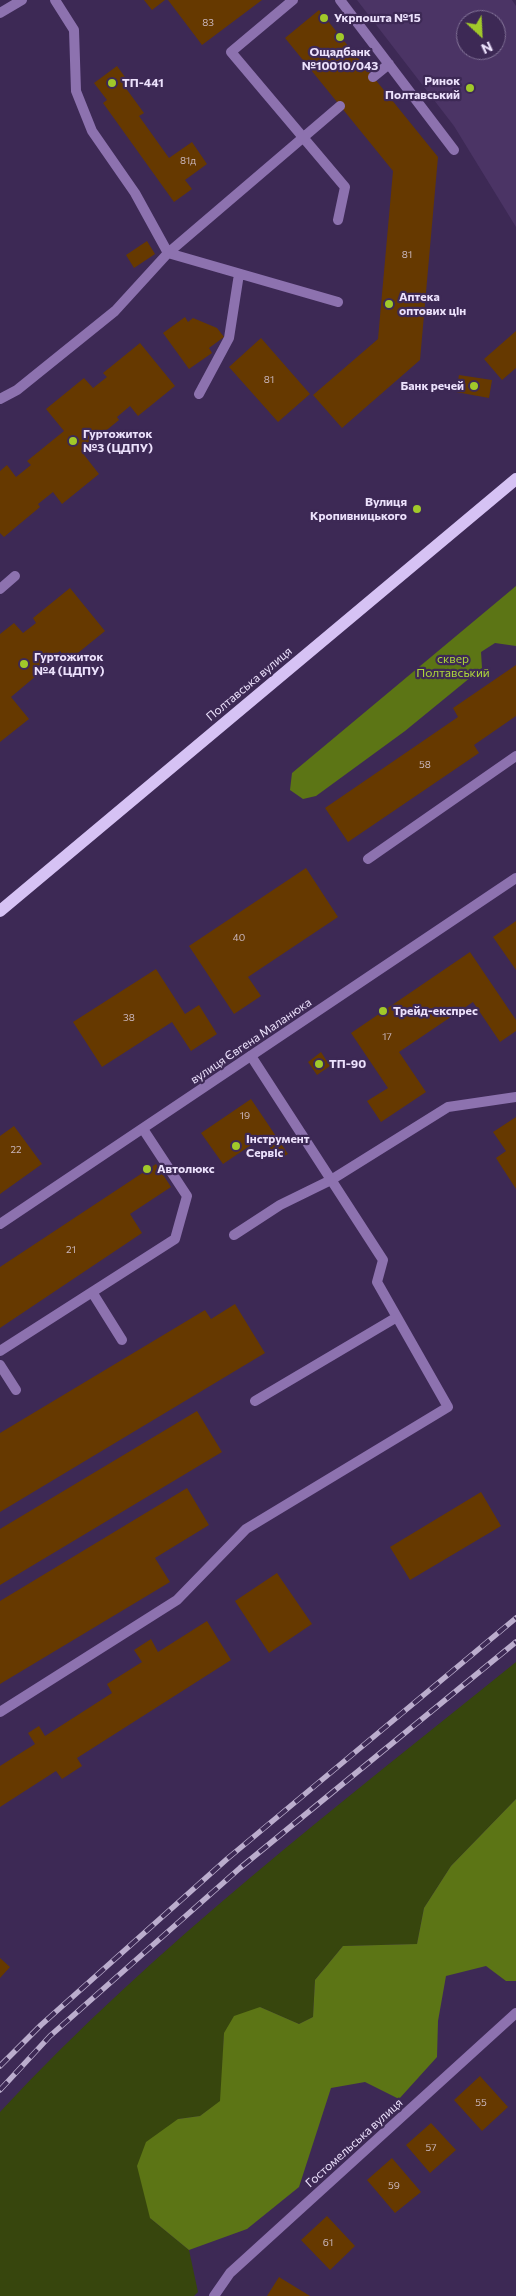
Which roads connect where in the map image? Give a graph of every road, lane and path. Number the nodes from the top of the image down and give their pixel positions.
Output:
1 (22, 0) edge
2 (55, 0) edge
3 (294, 0) edge
4 (340, 0) edge
5 (0, 13) edge
6 (389, 64) junction
7 (373, 78) dead end
8 (340, 106) dead end
9 (303, 138) junction
10 (454, 150) dead end
11 (338, 220) dead end
12 (168, 253) junction
13 (239, 274) junction
14 (338, 302) dead end
15 (199, 394) dead end
16 (0, 400) edge
17 (516, 479) edge
18 (15, 576) dead end
19 (0, 589) edge
20 (516, 756) edge
21 (368, 859) dead end
22 (516, 878) edge
23 (0, 911) edge
24 (251, 1056) junction
25 (516, 1097) edge
26 (143, 1129) junction
27 (331, 1180) junction
28 (0, 1224) edge
29 (234, 1235) dead end
30 (92, 1292) junction
31 (397, 1318) junction
32 (122, 1340) dead end
33 (0, 1351) edge
34 (0, 1365) edge
35 (16, 1390) dead end
36 (255, 1401) dead end
37 (0, 1712) edge
38 (516, 2013) edge
39 (214, 2296) edge

1 - 5 street
2 - 12 street
3 - 9 street
4 - 6 street
6 - 7 street
6 - 10 street
8 - 9 street
9 - 11 street
9 - 12 street
12 - 13 street
12 - 16 street
13 - 14 street
13 - 15 street
17 - 23 main road, Полтавська вулиця
18 - 19 street
20 - 21 street
22 - 24 street, вулиця Євгена Маланюка
24 - 26 street, вулиця Євгена Маланюка
24 - 27 street
25 - 27 street
26 - 28 street, вулиця Євгена Маланюка
26 - 30 street
27 - 29 street
27 - 31 street
30 - 32 street
30 - 33 street
31 - 36 street
31 - 37 street
34 - 35 street
38 - 39 street, Гостомельська вулиця

